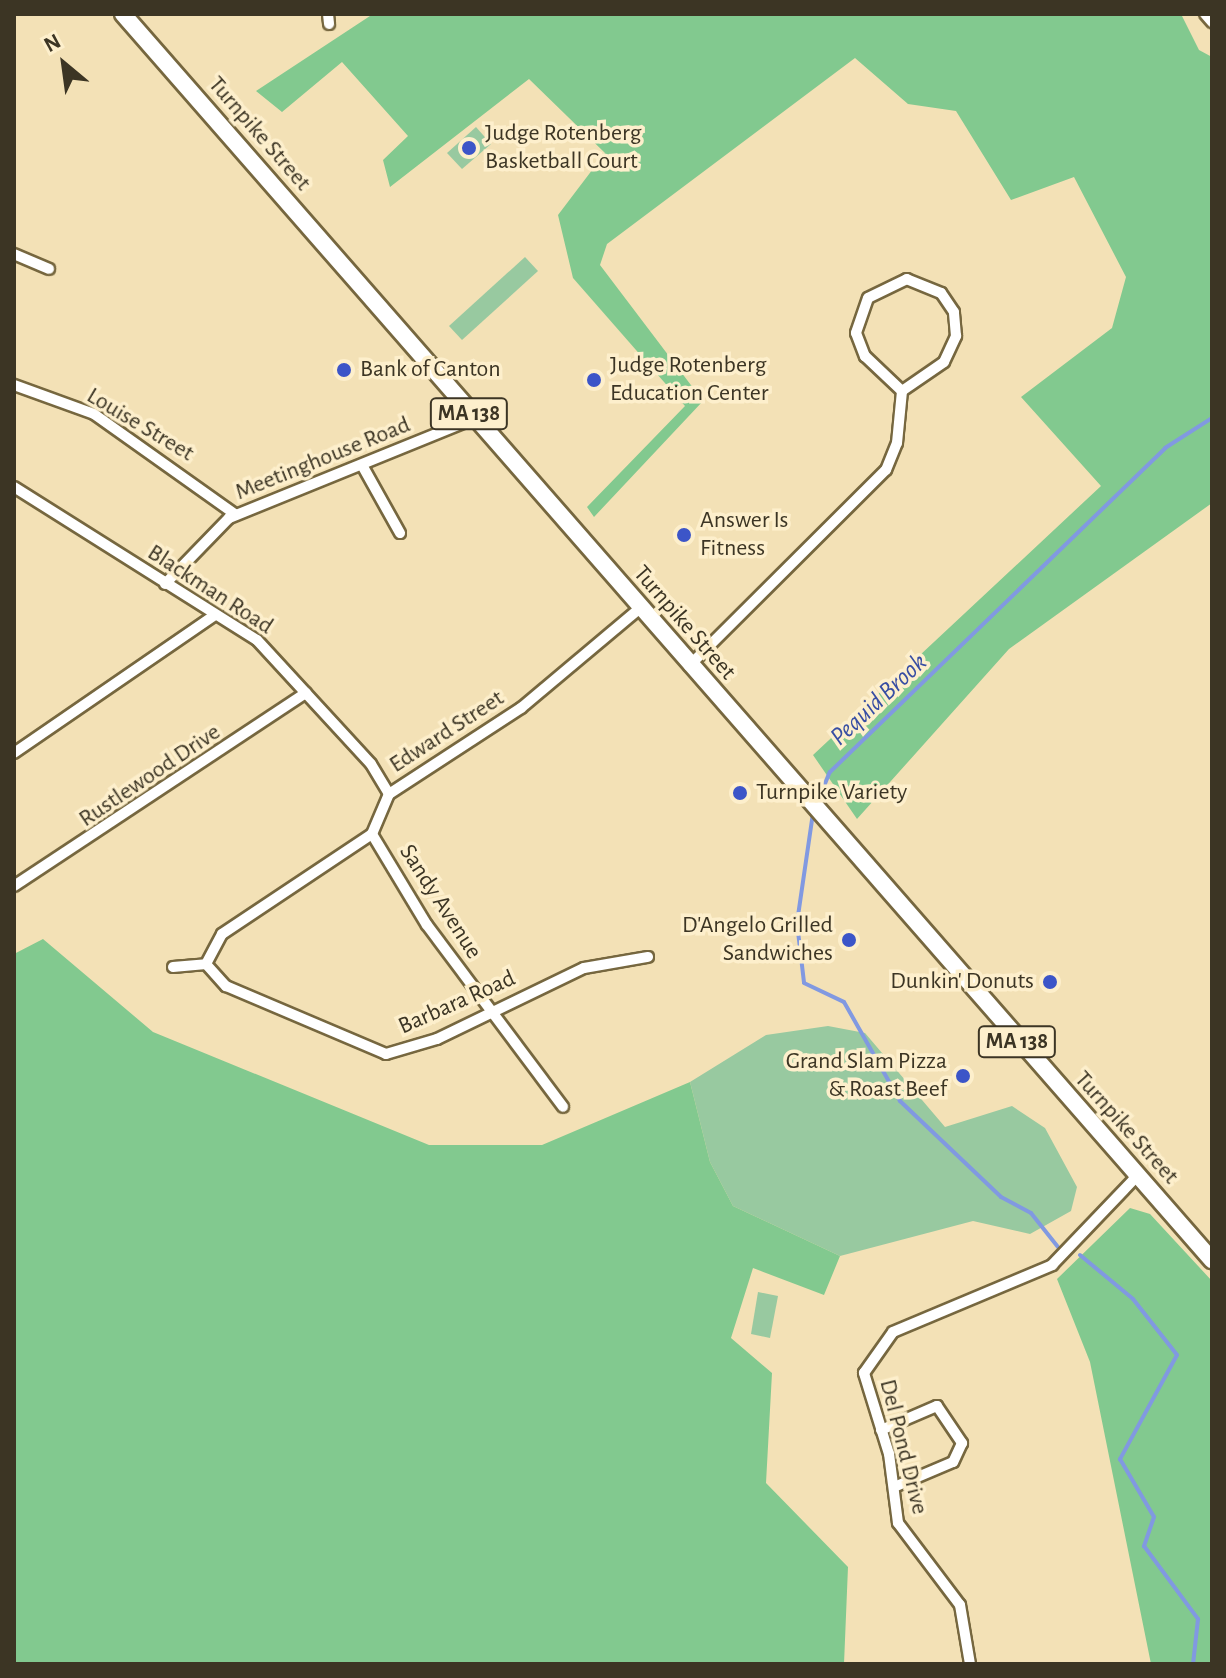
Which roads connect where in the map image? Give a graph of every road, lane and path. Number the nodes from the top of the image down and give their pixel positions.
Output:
1 (123, 14) edge
2 (1205, 14) edge
3 (1212, 22) edge
4 (14, 254) edge
5 (49, 269) dead end
6 (14, 385) edge
7 (902, 391) junction
8 (473, 419) junction
9 (362, 465) junction
10 (14, 487) edge
11 (236, 515) junction
12 (400, 533) dead end
13 (165, 584) junction
14 (640, 608) junction
15 (215, 615) junction
16 (689, 666) junction
17 (306, 693) junction
18 (14, 753) edge
19 (389, 794) junction
20 (372, 834) junction
21 (14, 886) edge
22 (648, 957) dead end
23 (206, 964) junction
24 (173, 967) dead end
25 (490, 1011) junction
26 (563, 1107) dead end
27 (1137, 1176) junction
28 (1212, 1260) edge
29 (881, 1430) junction
30 (894, 1487) junction
31 (970, 1664) edge

1 - 8 main road, Turnpike Street / MA 138
2 - 3 street
4 - 5 street
6 - 11 street, Louise Street
7 - 7 street
7 - 16 street
8 - 9 street, Meetinghouse Road
8 - 14 main road, Turnpike Street / MA 138
9 - 11 street, Meetinghouse Road
9 - 12 street
10 - 13 street, Blackman Road
11 - 13 street, Meetinghouse Road
13 - 15 street, Blackman Road
14 - 16 main road, Turnpike Street / MA 138
14 - 19 street, Edward Street
15 - 17 street, Blackman Road
15 - 18 street
16 - 27 main road, Turnpike Street / MA 138
17 - 19 street, Blackman Road
17 - 21 street, Rustlewood Drive
19 - 20 street, Edward Street
20 - 23 street
20 - 25 street, Sandy Avenue
22 - 25 street, Barbara Road
23 - 24 street
23 - 25 street, Barbara Road
25 - 26 street, Sandy Avenue
27 - 28 main road, Turnpike Street / MA 138
27 - 29 street, Del Pond Drive
29 - 30 street, Del Pond Drive
29 - 30 street
30 - 31 street, Del Pond Drive

